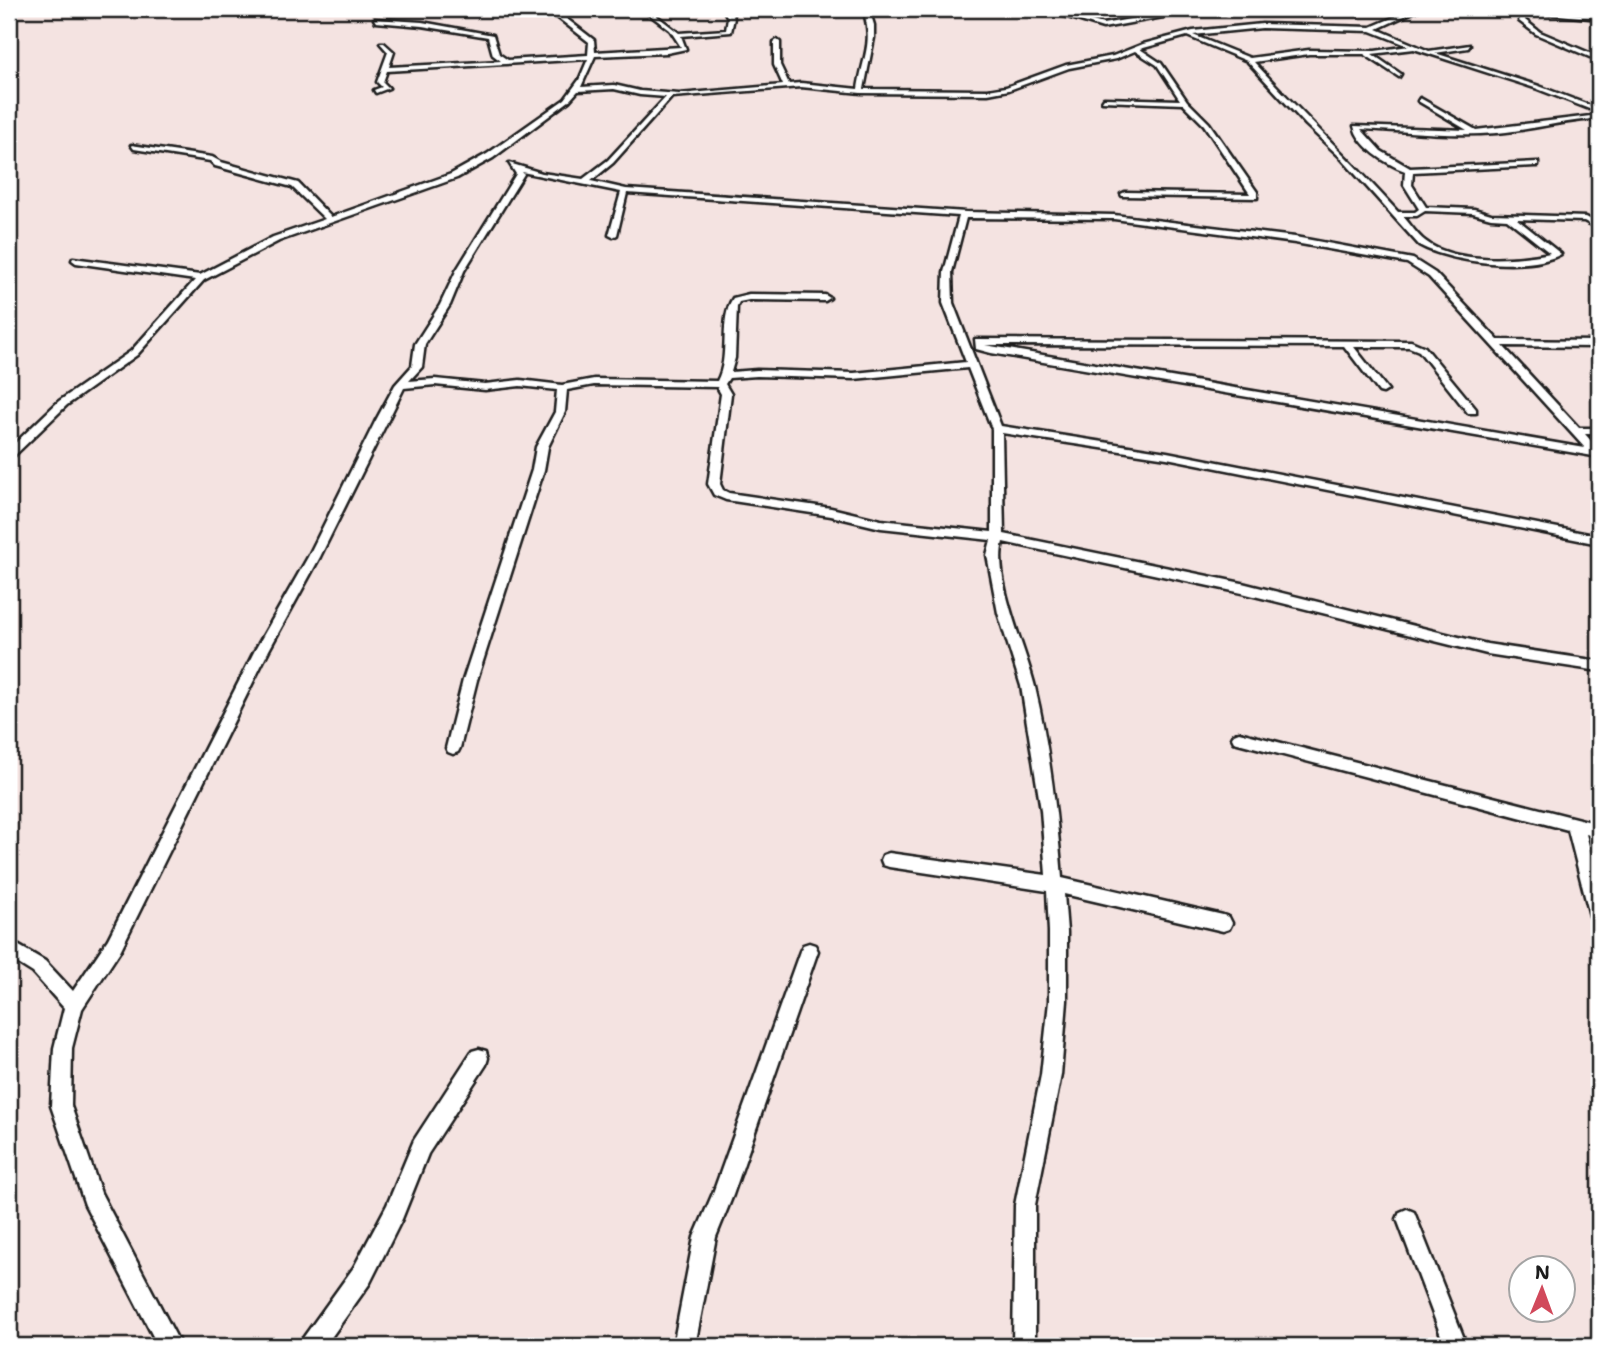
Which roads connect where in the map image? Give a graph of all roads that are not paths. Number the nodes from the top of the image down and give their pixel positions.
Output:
1 (481, 9) edge
2 (554, 9) edge
3 (645, 9) edge
4 (726, 9) edge
5 (866, 9) edge
6 (1045, 9) edge
7 (1417, 9) edge
8 (1511, 9) edge
9 (1584, 9) edge
10 (1525, 10) edge
11 (1221, 11) edge
12 (1598, 17) edge
13 (376, 20) dead end
14 (1236, 27) junction
15 (1372, 29) junction
16 (1187, 35) junction
17 (678, 36) junction
18 (777, 42) dead end
19 (382, 44) dead end
20 (1468, 46) dead end
21 (1414, 47) junction
22 (1136, 49) junction
23 (1365, 52) junction
24 (1425, 52) junction
25 (593, 55) junction
26 (1599, 59) edge
27 (1249, 60) junction
28 (508, 62) junction
29 (386, 69) junction
30 (1399, 75) dead end
31 (787, 86) junction
32 (577, 89) junction
33 (861, 91) junction
34 (376, 92) dead end
35 (670, 95) junction
36 (1104, 100) dead end
37 (1419, 100) dead end
38 (1185, 102) junction
39 (1599, 111) edge
40 (1599, 120) edge
41 (1475, 132) junction
42 (134, 147) dead end
43 (490, 156) junction
44 (1535, 164) dead end
45 (512, 166) junction
46 (1409, 170) junction
47 (584, 182) junction
48 (625, 191) junction
49 (1125, 194) dead end
50 (1423, 209) junction
51 (966, 214) junction
52 (1396, 214) junction
53 (1508, 216) junction
54 (328, 219) junction
55 (1599, 227) edge
56 (613, 234) dead end
57 (76, 260) dead end
58 (201, 278) junction
59 (825, 298) dead end
60 (982, 341) junction
61 (963, 342) junction
62 (1495, 343) junction
63 (1347, 344) junction
64 (1599, 344) edge
65 (971, 365) junction
66 (722, 380) junction
67 (400, 385) junction
68 (562, 388) junction
69 (1383, 390) dead end
70 (1472, 411) dead end
71 (997, 429) junction
72 (1577, 431) junction
73 (1599, 431) edge
74 (9, 455) edge
75 (1598, 455) edge
76 (998, 537) junction
77 (1599, 540) edge
78 (1599, 666) edge
79 (1239, 738) dead end
80 (453, 748) dead end
81 (1575, 825) junction
82 (1599, 831) edge
83 (889, 860) dead end
84 (1054, 884) junction
85 (1599, 916) edge
86 (1223, 923) dead end
87 (9, 948) edge
88 (809, 951) dead end
89 (74, 1005) junction
90 (479, 1058) dead end
91 (1407, 1219) dead end
92 (170, 1346) edge
93 (311, 1346) edge
94 (684, 1346) edge
95 (1024, 1346) edge
96 (1456, 1346) edge

1 - 2 street
2 - 25 street
3 - 17 street
4 - 17 street
5 - 33 street
6 - 11 street
7 - 15 street
8 - 10 street
9 - 12 street
10 - 12 street
10 - 26 street
11 - 14 street
13 - 28 street
14 - 15 street
14 - 16 street
15 - 21 street
16 - 22 street
16 - 27 street
17 - 25 street
18 - 31 street
19 - 29 street
20 - 24 street
21 - 23 street
21 - 24 street
22 - 33 street
22 - 38 street
23 - 27 street
23 - 30 street
24 - 39 street
25 - 28 street
25 - 32 street
27 - 52 street
28 - 29 street
29 - 34 street
31 - 33 street
31 - 35 street
32 - 35 street
32 - 43 street
35 - 47 street
36 - 38 street
37 - 41 street
38 - 49 street
40 - 41 street
41 - 46 street
42 - 54 street
43 - 45 street
43 - 54 street
44 - 46 street
45 - 47 street
45 - 67 street
46 - 50 street
47 - 48 street
48 - 51 street
48 - 56 street
50 - 52 street
50 - 53 street
51 - 61 street
51 - 62 street
52 - 53 street
53 - 55 street
54 - 58 street
57 - 58 street
58 - 74 street
59 - 66 street
60 - 61 street
60 - 63 street
60 - 75 street
61 - 65 street
62 - 64 street
62 - 72 street
63 - 69 street
63 - 70 street
65 - 66 street
65 - 71 street
66 - 68 street
66 - 76 street
67 - 68 street
67 - 89 street
68 - 80 street
71 - 76 street
71 - 77 street
72 - 73 street
72 - 75 street
76 - 78 street
76 - 84 street
79 - 81 street
81 - 82 street
81 - 85 street
83 - 84 street
84 - 86 street
84 - 95 street
87 - 89 street
88 - 94 street
89 - 92 street
90 - 93 street
91 - 96 street

